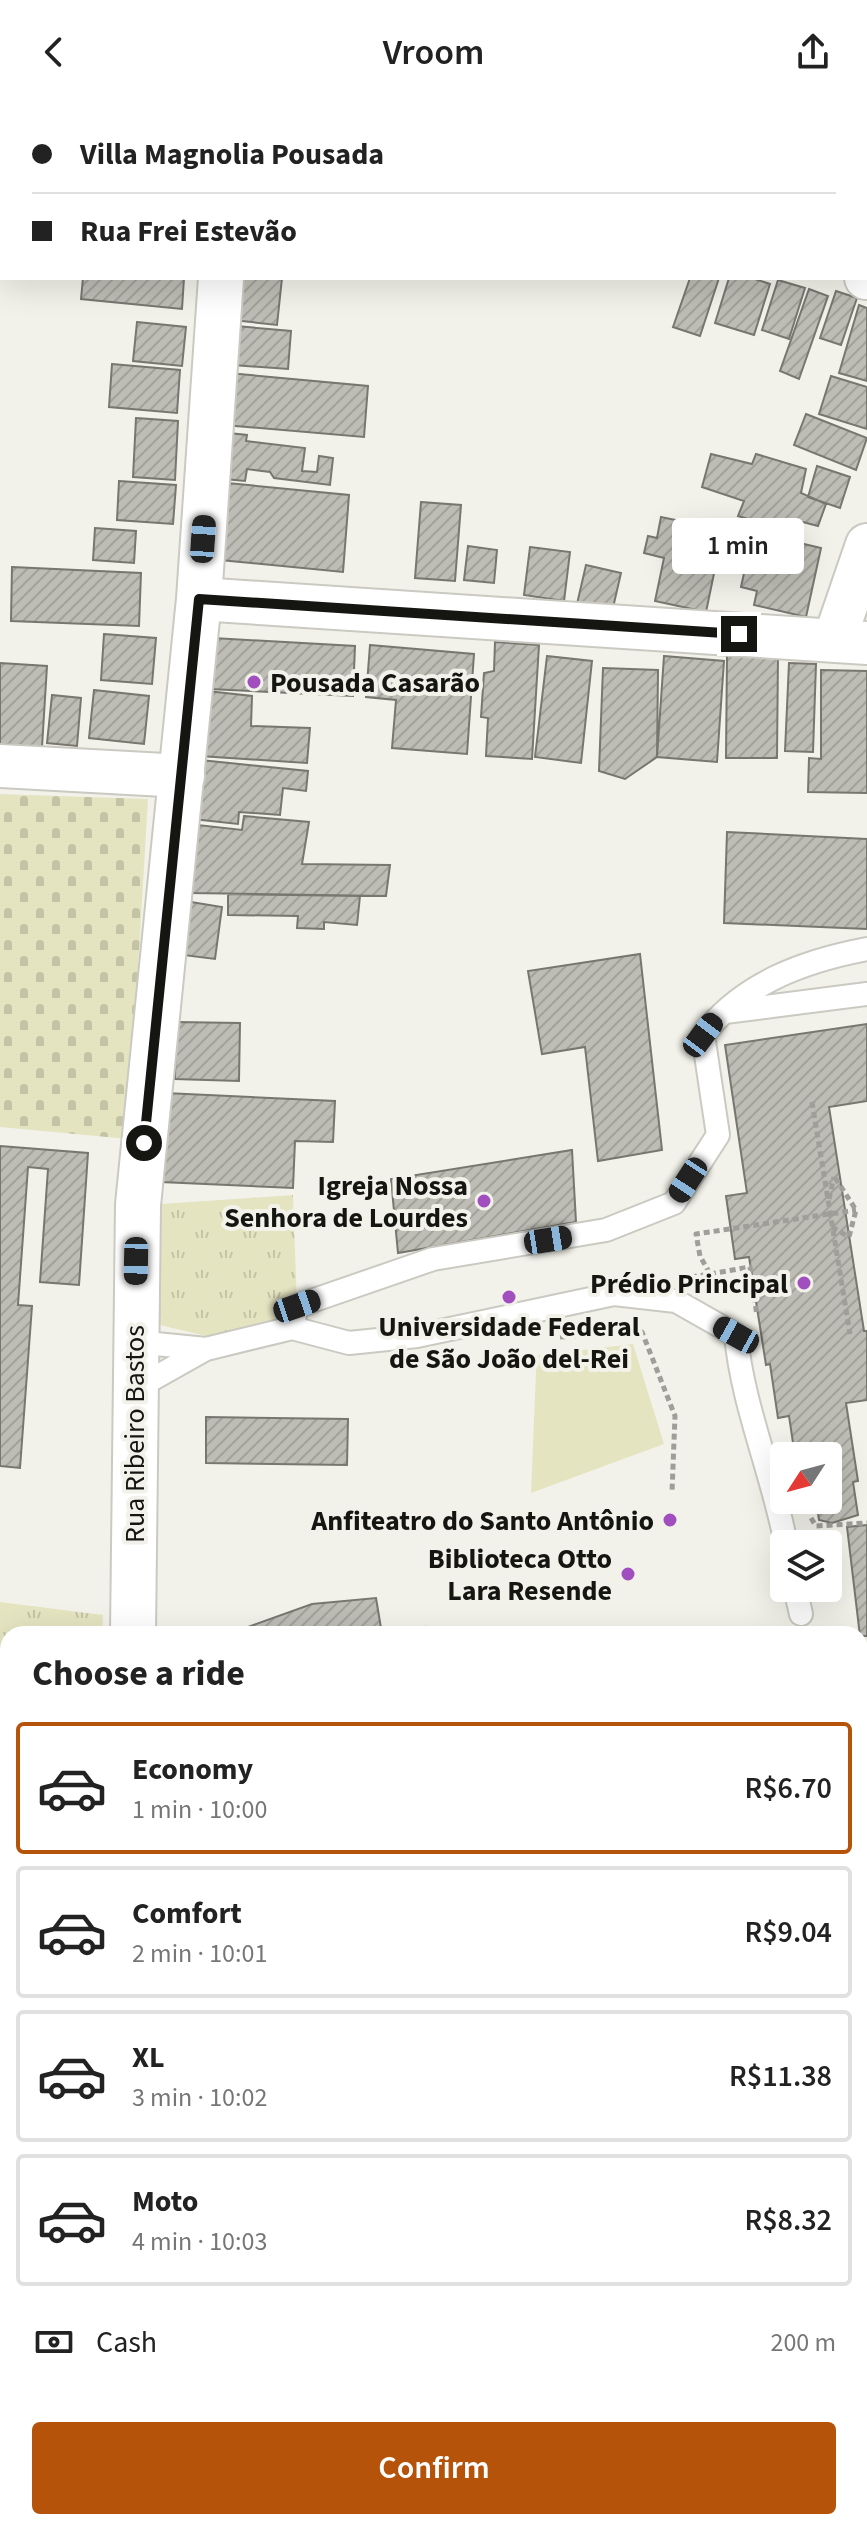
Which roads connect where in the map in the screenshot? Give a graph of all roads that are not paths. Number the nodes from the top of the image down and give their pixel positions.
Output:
1 (221, 280) edge
2 (867, 545) edge
3 (199, 599) junction
4 (850, 642) edge
5 (0, 766) edge
6 (183, 776) junction
7 (867, 949) edge
8 (867, 994) edge
9 (720, 1013) junction
10 (292, 1328) junction
11 (136, 1342) junction
12 (206, 1349) junction
13 (135, 1389) junction
14 (783, 1530) edge
15 (798, 1602) edge
16 (801, 1614) dead end
17 (133, 1626) edge

1 - 3 main road, Rua Ribeiro Bastos
2 - 4 street
3 - 4 street
3 - 6 main road, Rua Ribeiro Bastos
5 - 6 street
6 - 11 main road, Rua Ribeiro Bastos
7 - 9 lane
8 - 9 lane
9 - 10 lane
10 - 12 lane
10 - 14 lane
11 - 12 lane
11 - 13 main road, Rua Ribeiro Bastos
12 - 13 lane
13 - 17 main road, Rua Ribeiro Bastos
15 - 16 lane

